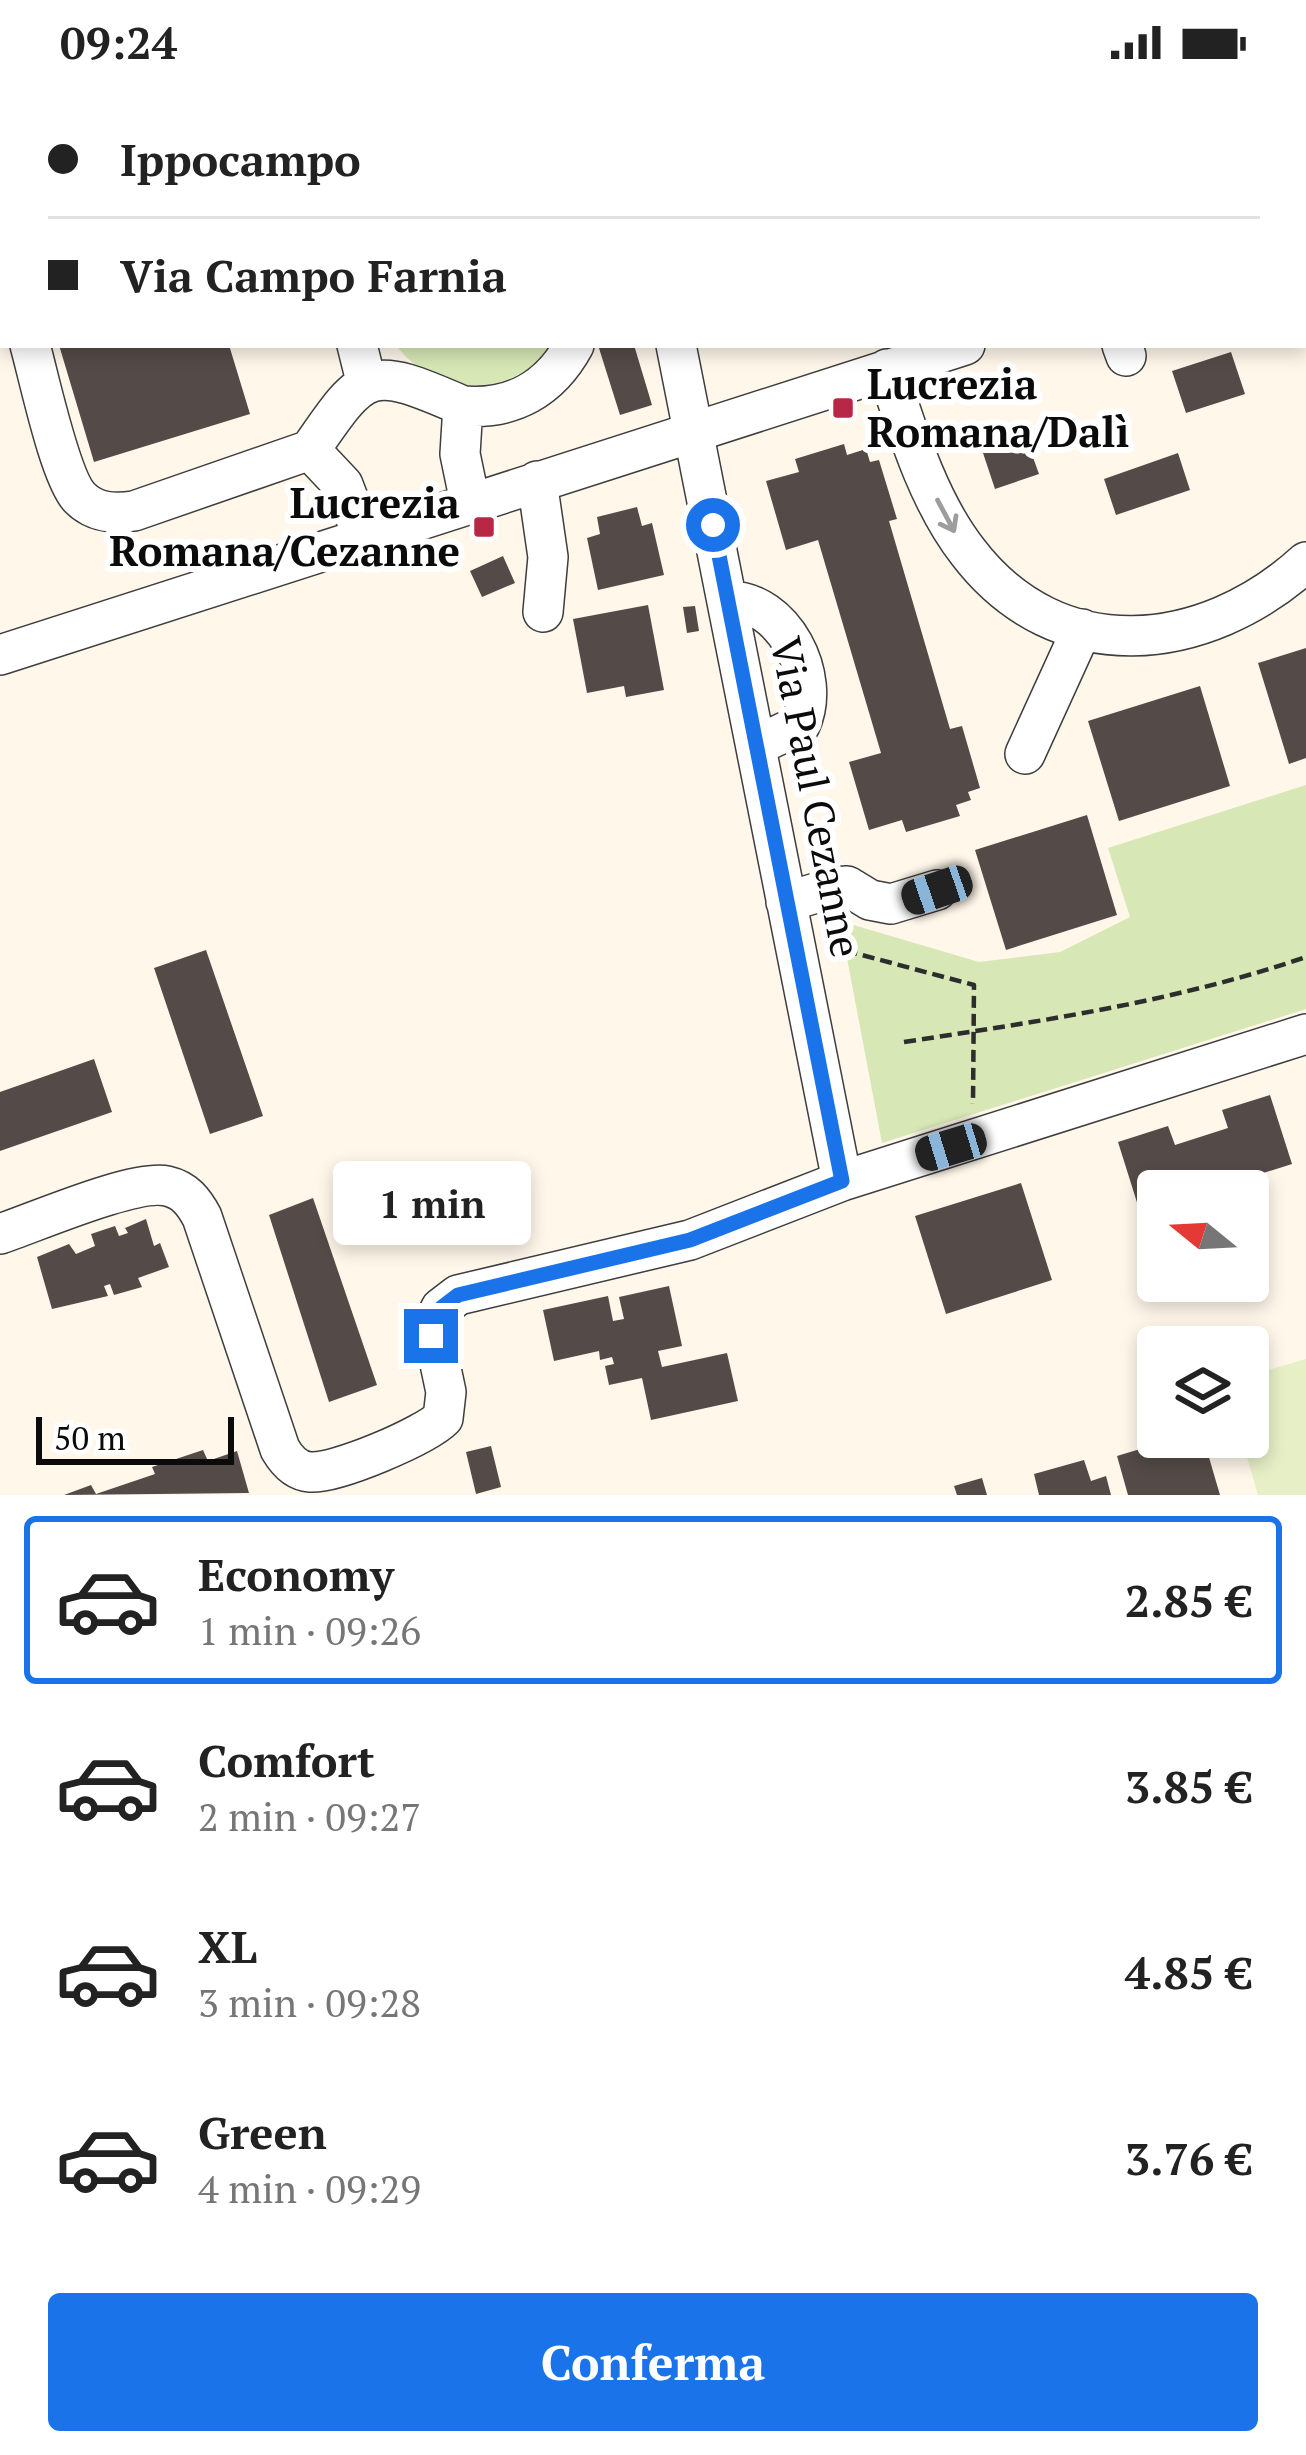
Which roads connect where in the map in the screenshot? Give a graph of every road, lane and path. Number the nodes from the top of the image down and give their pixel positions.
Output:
1 (31, 348) edge
2 (572, 348) edge
3 (677, 348) edge
4 (955, 348) edge
5 (361, 363) edge
6 (886, 369) junction
7 (463, 406) junction
8 (695, 432) junction
9 (310, 450) junction
10 (537, 482) junction
11 (470, 502) junction
12 (363, 536) junction
13 (1306, 562) edge
14 (728, 601) junction
15 (543, 612) dead end
16 (1082, 629) junction
17 (0, 655) edge
18 (757, 745) junction
19 (1025, 754) dead end
20 (937, 890) dead end
21 (786, 902) junction
22 (795, 940) junction
23 (1306, 957) edge
24 (973, 1032) junction
25 (1306, 1034) edge
26 (904, 1042) dead end
27 (974, 1140) junction
28 (842, 1181) junction
29 (0, 1234) edge

1 - 9 street
2 - 7 street
3 - 8 street, Via Paul Cezanne
4 - 6 street
5 - 7 street
5 - 9 street
6 - 8 street
6 -> 16 street
7 - 11 street
8 - 10 street
8 - 14 street, Via Paul Cezanne
9 - 12 street
10 - 11 street
10 - 15 street
11 - 12 street
12 - 17 street
13 - 16 street
14 - 18 street, Via Paul Cezanne
14 - 18 street
16 - 19 street
18 - 21 street, Via Paul Cezanne
20 - 21 street
21 - 22 street, Via Paul Cezanne
22 - 24 path
22 - 28 street, Via Paul Cezanne
23 - 24 path
24 - 26 path
24 - 27 path
25 - 27 street
27 - 28 street
28 - 29 street

